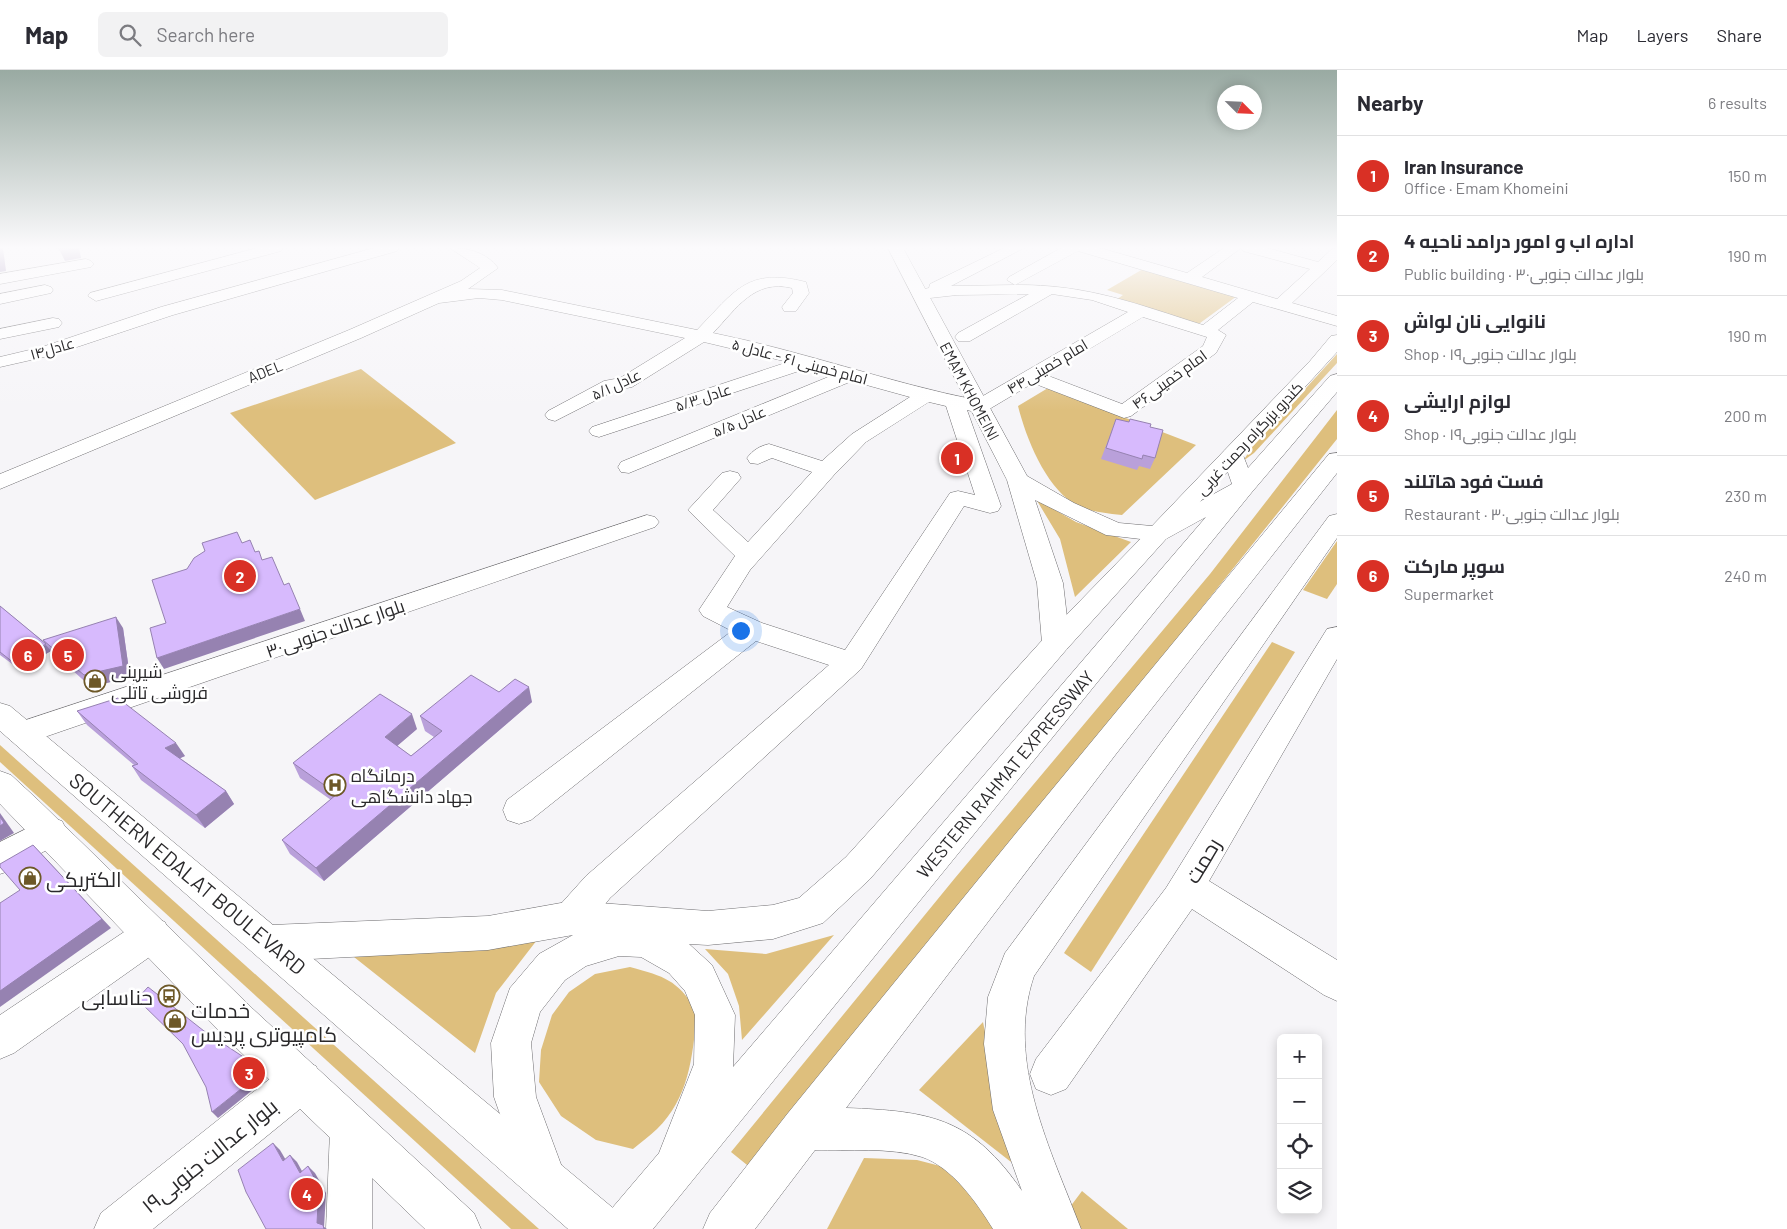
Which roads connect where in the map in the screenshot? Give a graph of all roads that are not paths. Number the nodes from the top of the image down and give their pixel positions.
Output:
1 (200, 302) edge
2 (427, 302) edge
3 (536, 302) edge
4 (734, 302) edge
5 (794, 302) edge
6 (925, 302) edge
7 (1027, 302) edge
8 (1113, 302) edge
9 (1245, 302) edge
10 (1271, 302) edge
11 (1283, 302) edge
12 (1280, 305) junction
13 (790, 307) dead end
14 (1141, 311) junction
15 (1337, 321) edge
16 (53, 323) dead end
17 (0, 334) edge
18 (1211, 334) junction
19 (701, 336) junction
20 (964, 337) dead end
21 (1337, 340) edge
22 (0, 362) edge
23 (807, 362) junction
24 (849, 375) junction
25 (1031, 376) junction
26 (1337, 380) edge
27 (926, 396) junction
28 (954, 402) junction
29 (980, 407) junction
30 (555, 415) dead end
31 (599, 431) dead end
32 (1233, 455) junction
33 (758, 458) dead end
34 (1337, 459) edge
35 (629, 467) dead end
36 (826, 470) junction
37 (730, 478) dead end
38 (1018, 480) junction
39 (0, 482) edge
40 (1244, 487) junction
41 (1337, 521) edge
42 (648, 522) dead end
43 (1158, 534) junction
44 (749, 556) junction
45 (752, 630) junction
46 (1056, 643) junction
47 (1335, 645) edge
48 (851, 662) junction
49 (11, 723) edge
50 (0, 784) edge
51 (518, 810) dead end
52 (50, 830) junction
53 (0, 859) edge
54 (1186, 886) junction
55 (572, 918) junction
56 (152, 934) junction
57 (271, 944) junction
58 (1337, 982) edge
59 (0, 1039) edge
60 (1051, 1074) dead end
61 (301, 1081) junction
62 (803, 1128) junction
63 (351, 1130) junction
64 (674, 1171) junction
65 (544, 1178) junction
66 (731, 1222) edge
67 (117, 1229) edge
68 (350, 1229) edge
69 (458, 1229) edge
70 (603, 1229) edge
71 (624, 1229) edge
72 (1020, 1229) edge
73 (1058, 1229) edge

1 - 22 main road, عادل۱۴
2 - 39 main road, ADEL
3 - 19 main road, امام خمینی ۶۱ - عادل ۵
4 - 19 main road, عادل ۵/۱
5 - 13 main road, عادل ۵/۱
6 - 29 main road, EMAM KHOMEINI
7 - 20 main road
8 - 14 main road
9 - 18 main road
10 - 12 main road
11 - 12 main road
12 - 15 main road
14 - 18 main road
14 - 25 main road, ۴۴امام خمینی
16 - 17 main road
18 - 25 main road, امام خمینی۴۶
19 - 23 main road, امام خمینی ۶۱ - عادل ۵
19 - 30 main road, عادل ۵/۱
21 - 32 main road, کندرو بزرگراه رحمت غربی
23 - 24 main road, امام خمینی ۶۱ - عادل ۵
23 - 31 main road, عادل ۵/۳
24 - 27 main road, امام خمینی ۶۱ - عادل ۵
24 - 35 main road, عادل ۵/۵
25 - 29 main road, ۴۴امام خمینی
26 - 40 main road, WESTERN RAHMAT EXPRESSWAY
27 - 28 main road, امام خمینی ۶۱ - عادل ۵
27 - 36 main road
28 - 29 main road, امام خمینی ۶۱ - عادل ۵
28 - 48 main road
29 - 38 main road, EMAM KHOMEINI
32 - 40 main road
32 - 43 main road, کندرو بزرگراه رحمت غربی
33 - 36 main road
34 - 62 main road
36 - 44 main road
37 - 44 main road
38 - 43 main road
38 - 46 main road, EMAM KHOMEINI
40 - 43 main road
40 - 64 main road, WESTERN RAHMAT EXPRESSWAY
41 - 73 main road
42 - 49 main road, بلوار عدالت جنوبی۳۰
43 - 46 main road, کندرو بزرگراه رحمت غربی
44 - 45 main road
45 - 48 main road
45 - 51 main road
46 - 55 main road, کندرو بزرگراه رحمت غربی
47 - 54 main road, رحمت
48 - 55 main road
49 - 57 main road, SOUTHERN EDALAT BOULEVARD
50 - 52 main road
52 - 53 main road
52 - 56 main road
54 - 58 main road
54 - 60 main road, رحمت
55 - 57 main road, کندرو بزرگراه رحمت غربی
56 - 59 main road
56 - 61 main road
57 - 65 main road, SOUTHERN EDALAT BOULEVARD
61 - 63 main road
61 - 67 main road, بلوار عدالت جنوبی۱۹
62 - 66 main road
62 - 72 main road
63 - 68 main road
63 - 69 main road
64 - 65 main road
64 - 71 main road, WESTERN RAHMAT EXPRESSWAY
65 - 70 main road, SOUTHERN EDALAT BOULEVARD

